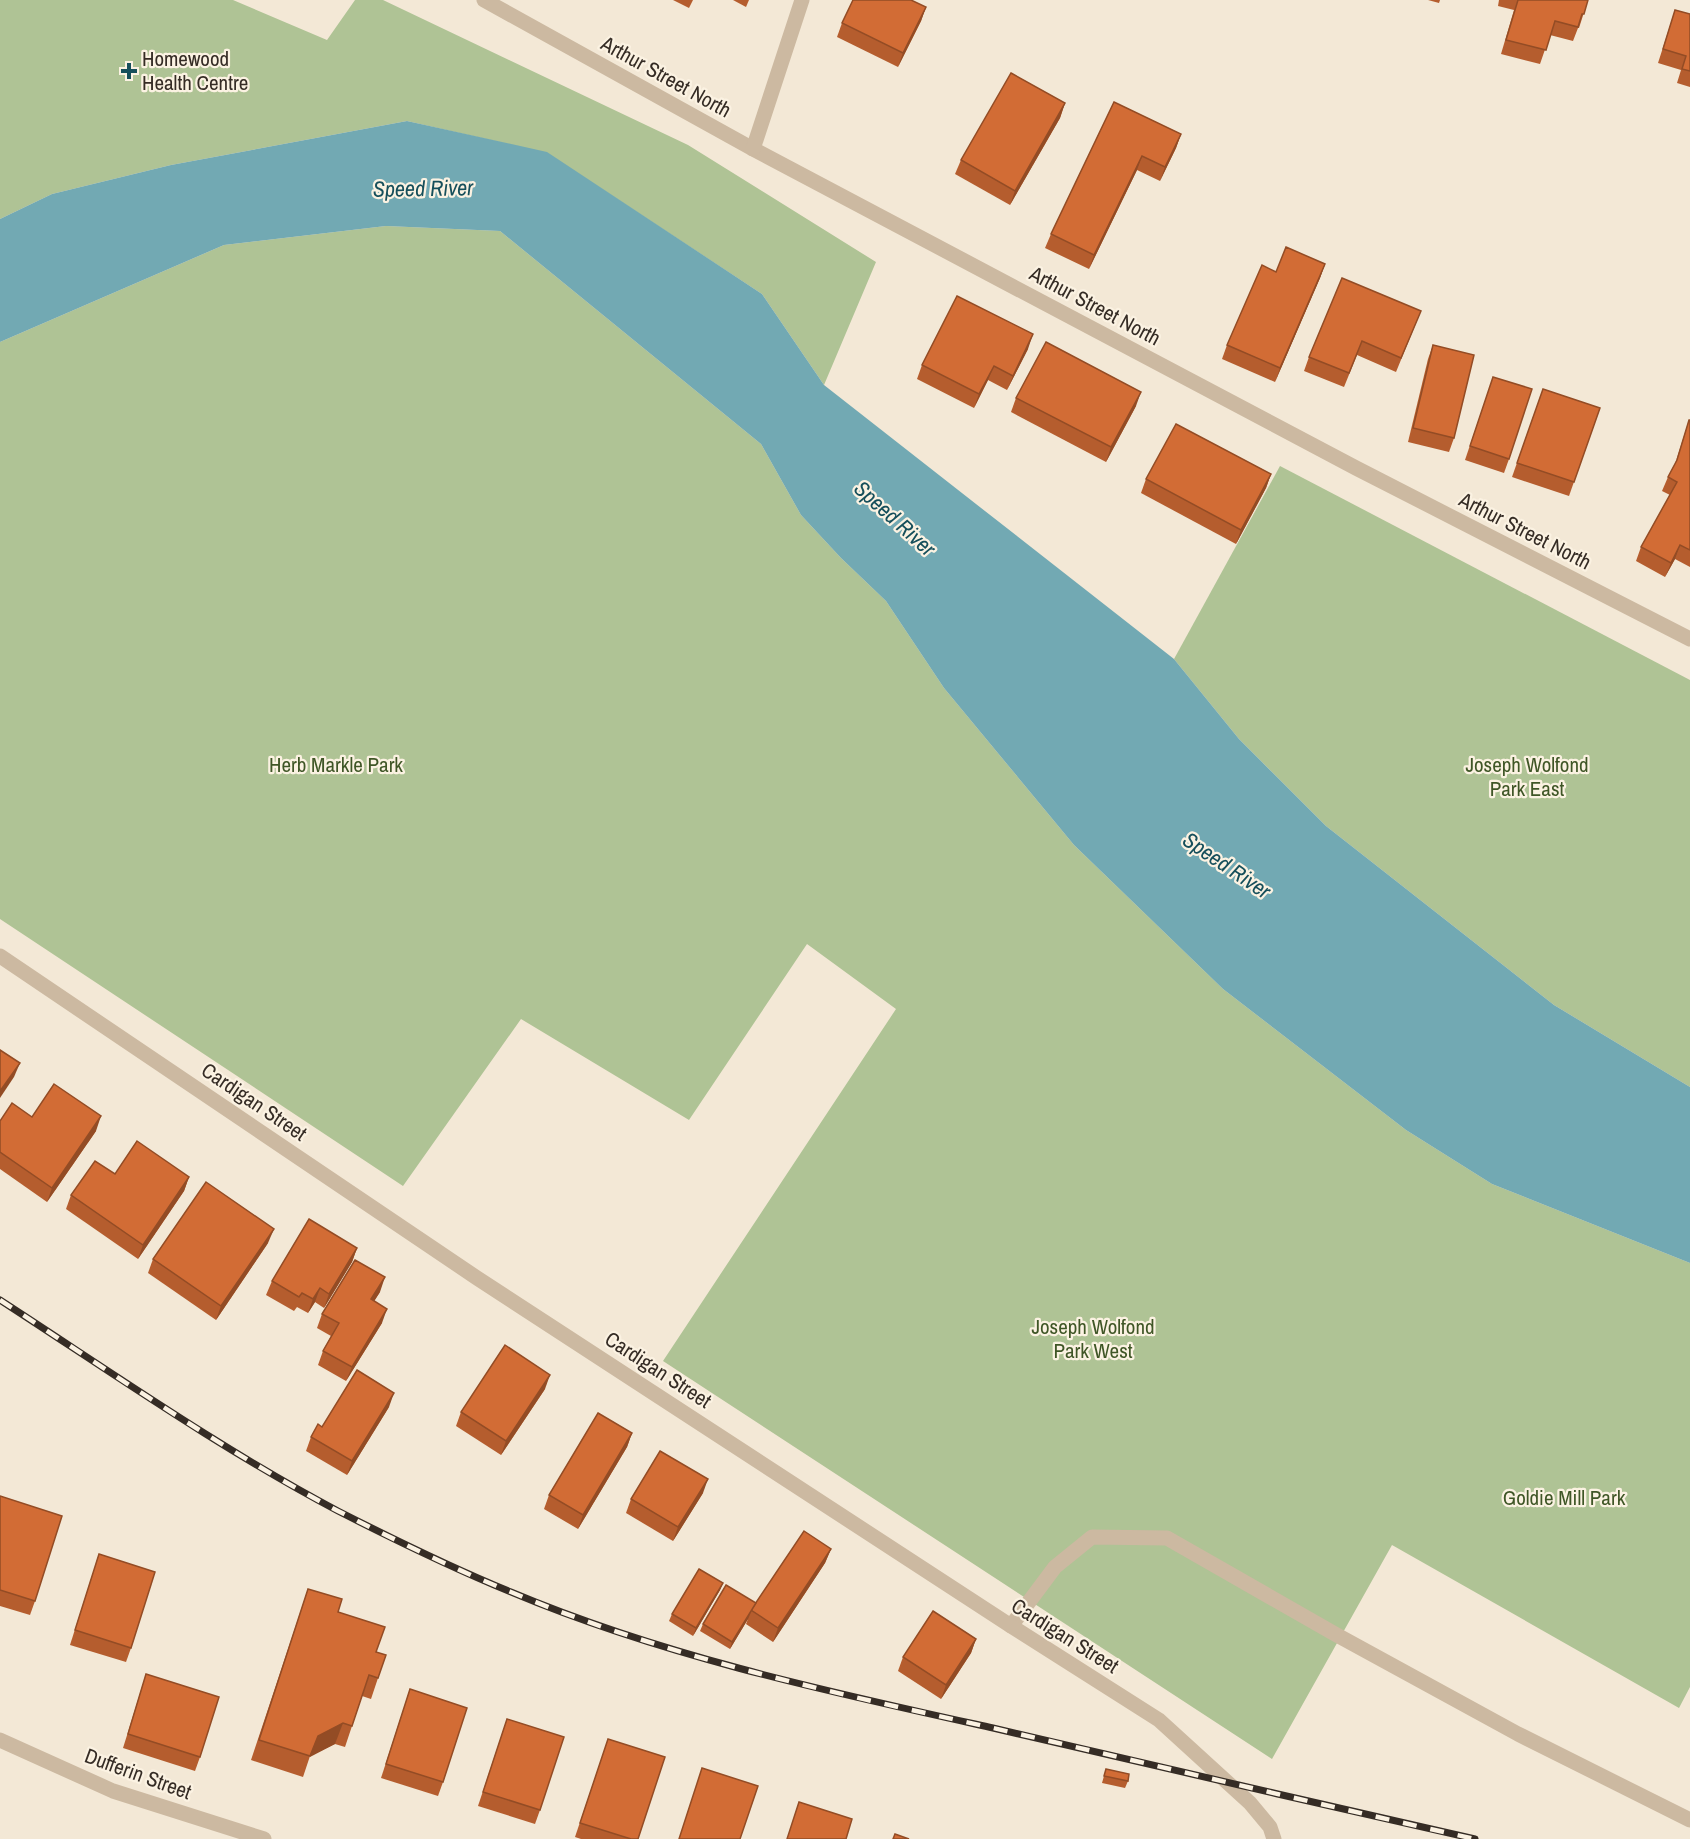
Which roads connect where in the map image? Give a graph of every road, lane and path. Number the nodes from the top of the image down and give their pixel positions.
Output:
1 (484, 0) edge
2 (802, 0) edge
3 (753, 149) junction
4 (1690, 639) edge
5 (0, 956) edge
6 (1011, 1626) junction
7 (0, 1740) edge
8 (1690, 1820) edge
9 (264, 1839) edge
10 (1274, 1839) edge

1 - 3 street, Arthur Street North
2 - 3 street
3 - 4 street, Arthur Street North
5 - 6 street, Cardigan Street
6 - 8 street
6 - 10 street, Cardigan Street
7 - 9 street, Dufferin Street

